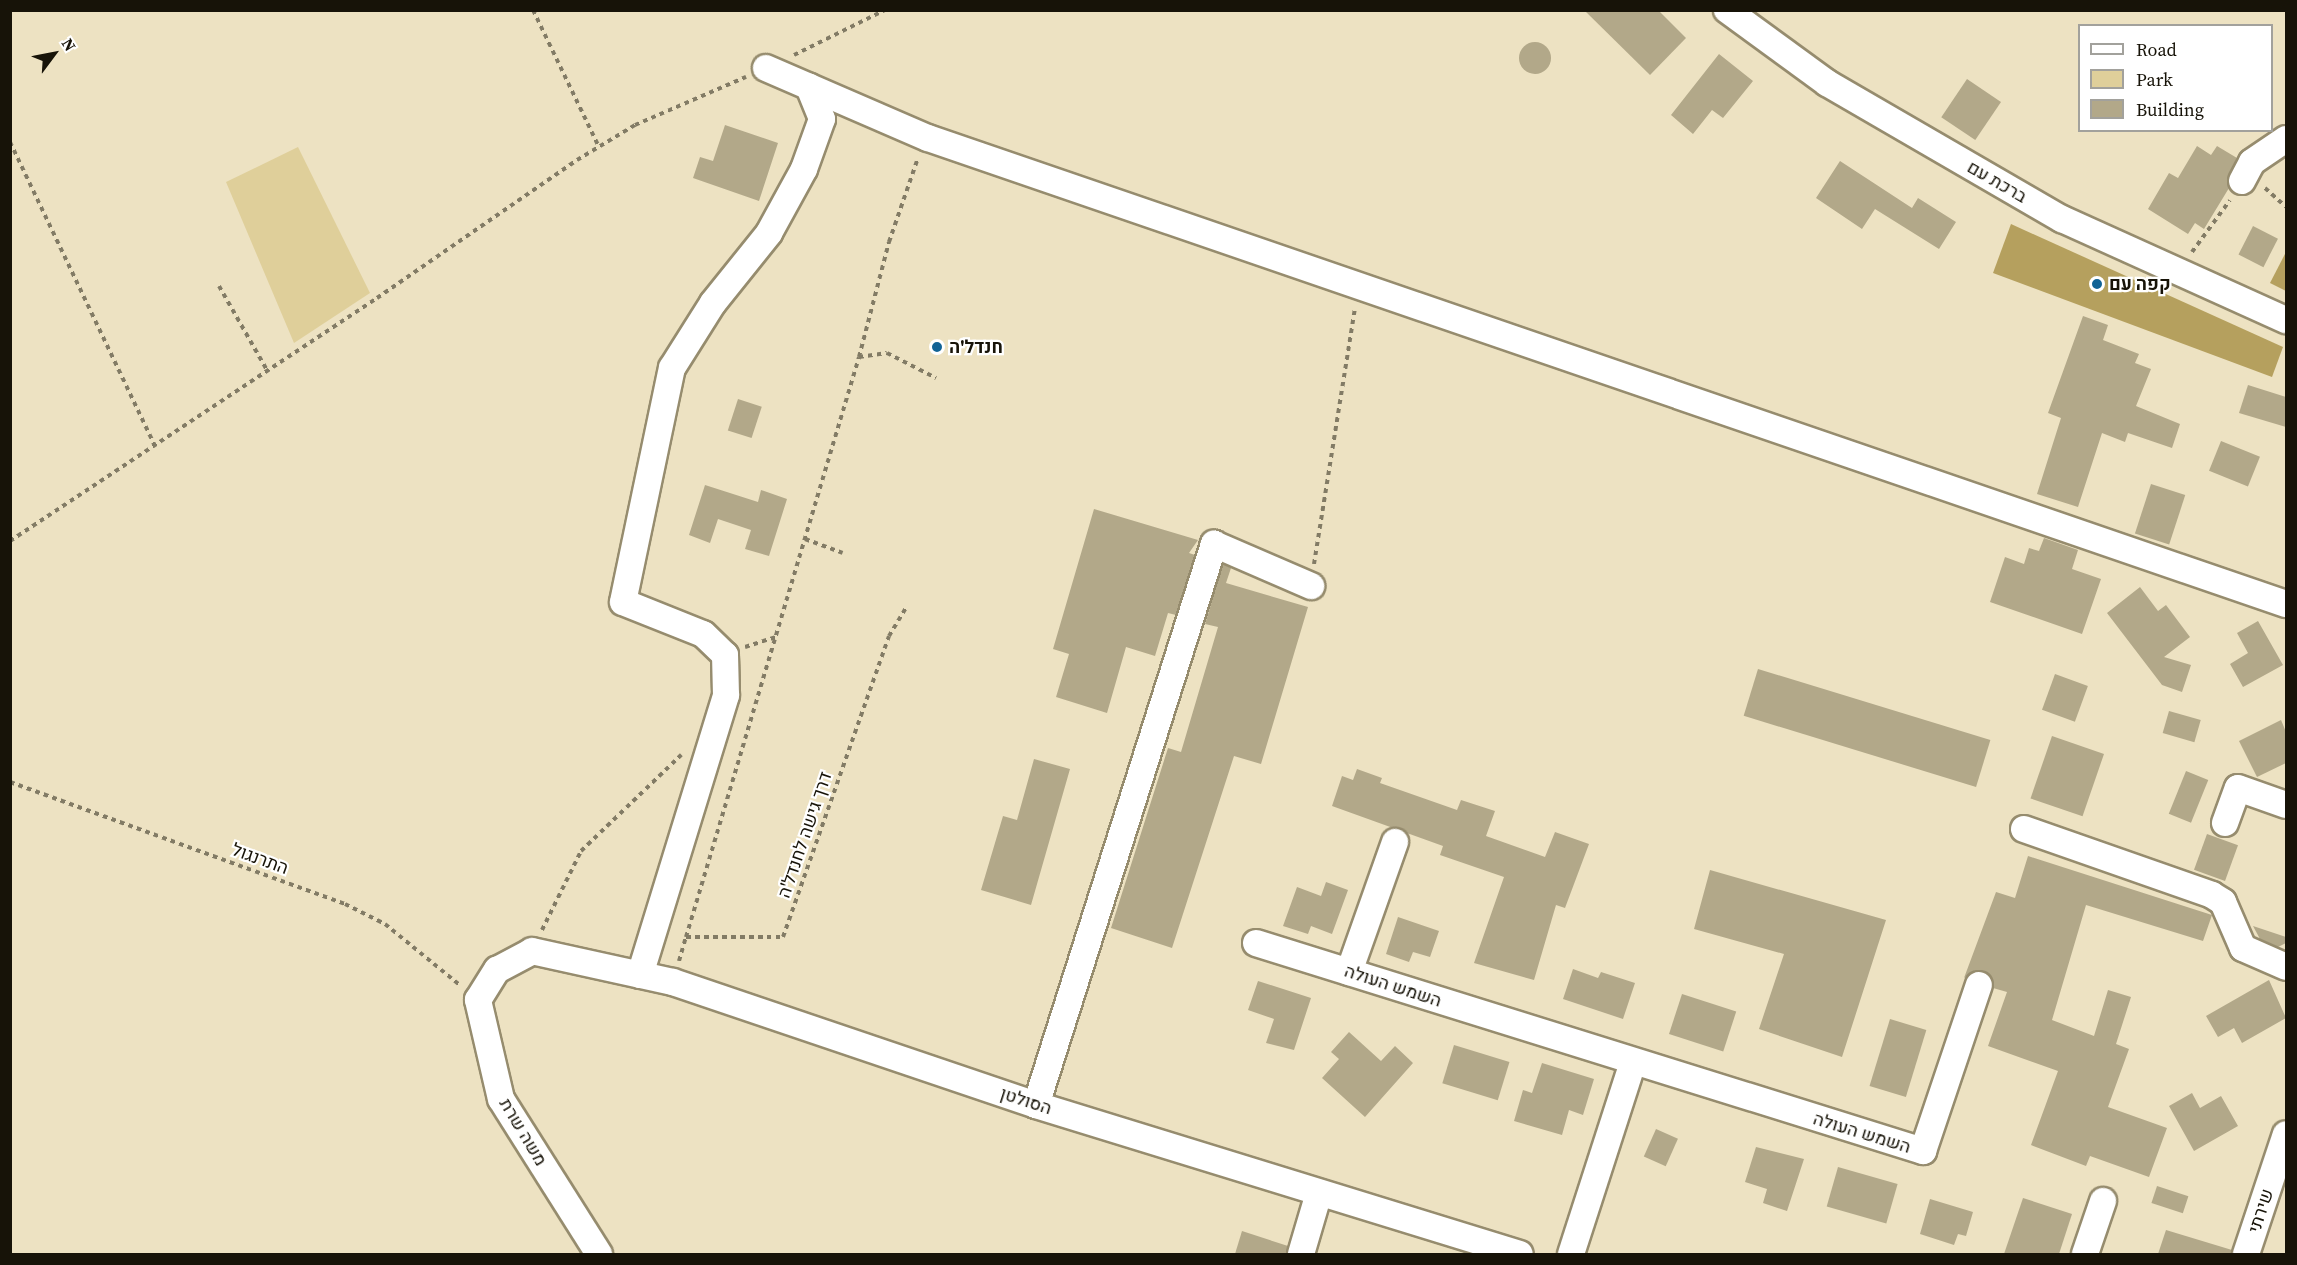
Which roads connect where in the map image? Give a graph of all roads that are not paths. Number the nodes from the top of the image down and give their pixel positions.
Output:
1 (1728, 10) edge
2 (766, 68) road end
3 (809, 87) junction
4 (2286, 140) edge
5 (2242, 181) road end
6 (2286, 320) edge
7 (1311, 586) road end
8 (2286, 604) edge
9 (2286, 806) edge
10 (2225, 823) dead end
11 (2024, 830) dead end
12 (1395, 842) dead end
13 (1256, 943) dead end
14 (2286, 967) edge
15 (1349, 972) junction
16 (640, 975) junction
17 (1979, 985) dead end
18 (478, 1000) joint
19 (1633, 1062) junction
20 (1036, 1105) junction
21 (2286, 1134) edge
22 (1319, 1193) junction
23 (2103, 1201) dead end
24 (599, 1254) edge
25 (1301, 1254) edge
26 (1520, 1254) edge
27 (1571, 1254) edge
28 (2085, 1254) edge
29 (2246, 1254) edge

1 - 6 street, ברכת עם
2 - 3 street
3 - 8 street
3 - 16 street
4 - 5 street
7 - 20 street
9 - 10 street
11 - 14 street
12 - 15 street
13 - 15 street, השמש העולה
15 - 19 street, השמש העולה
16 - 18 street, הסולטן
16 - 20 street, הסולטן
17 - 19 street, השמש העולה
18 - 24 street, משה שרת
19 - 27 street
20 - 22 street, הסולטן
21 - 29 street, שירתי
22 - 25 street
22 - 26 street, הסולטן
23 - 28 street

